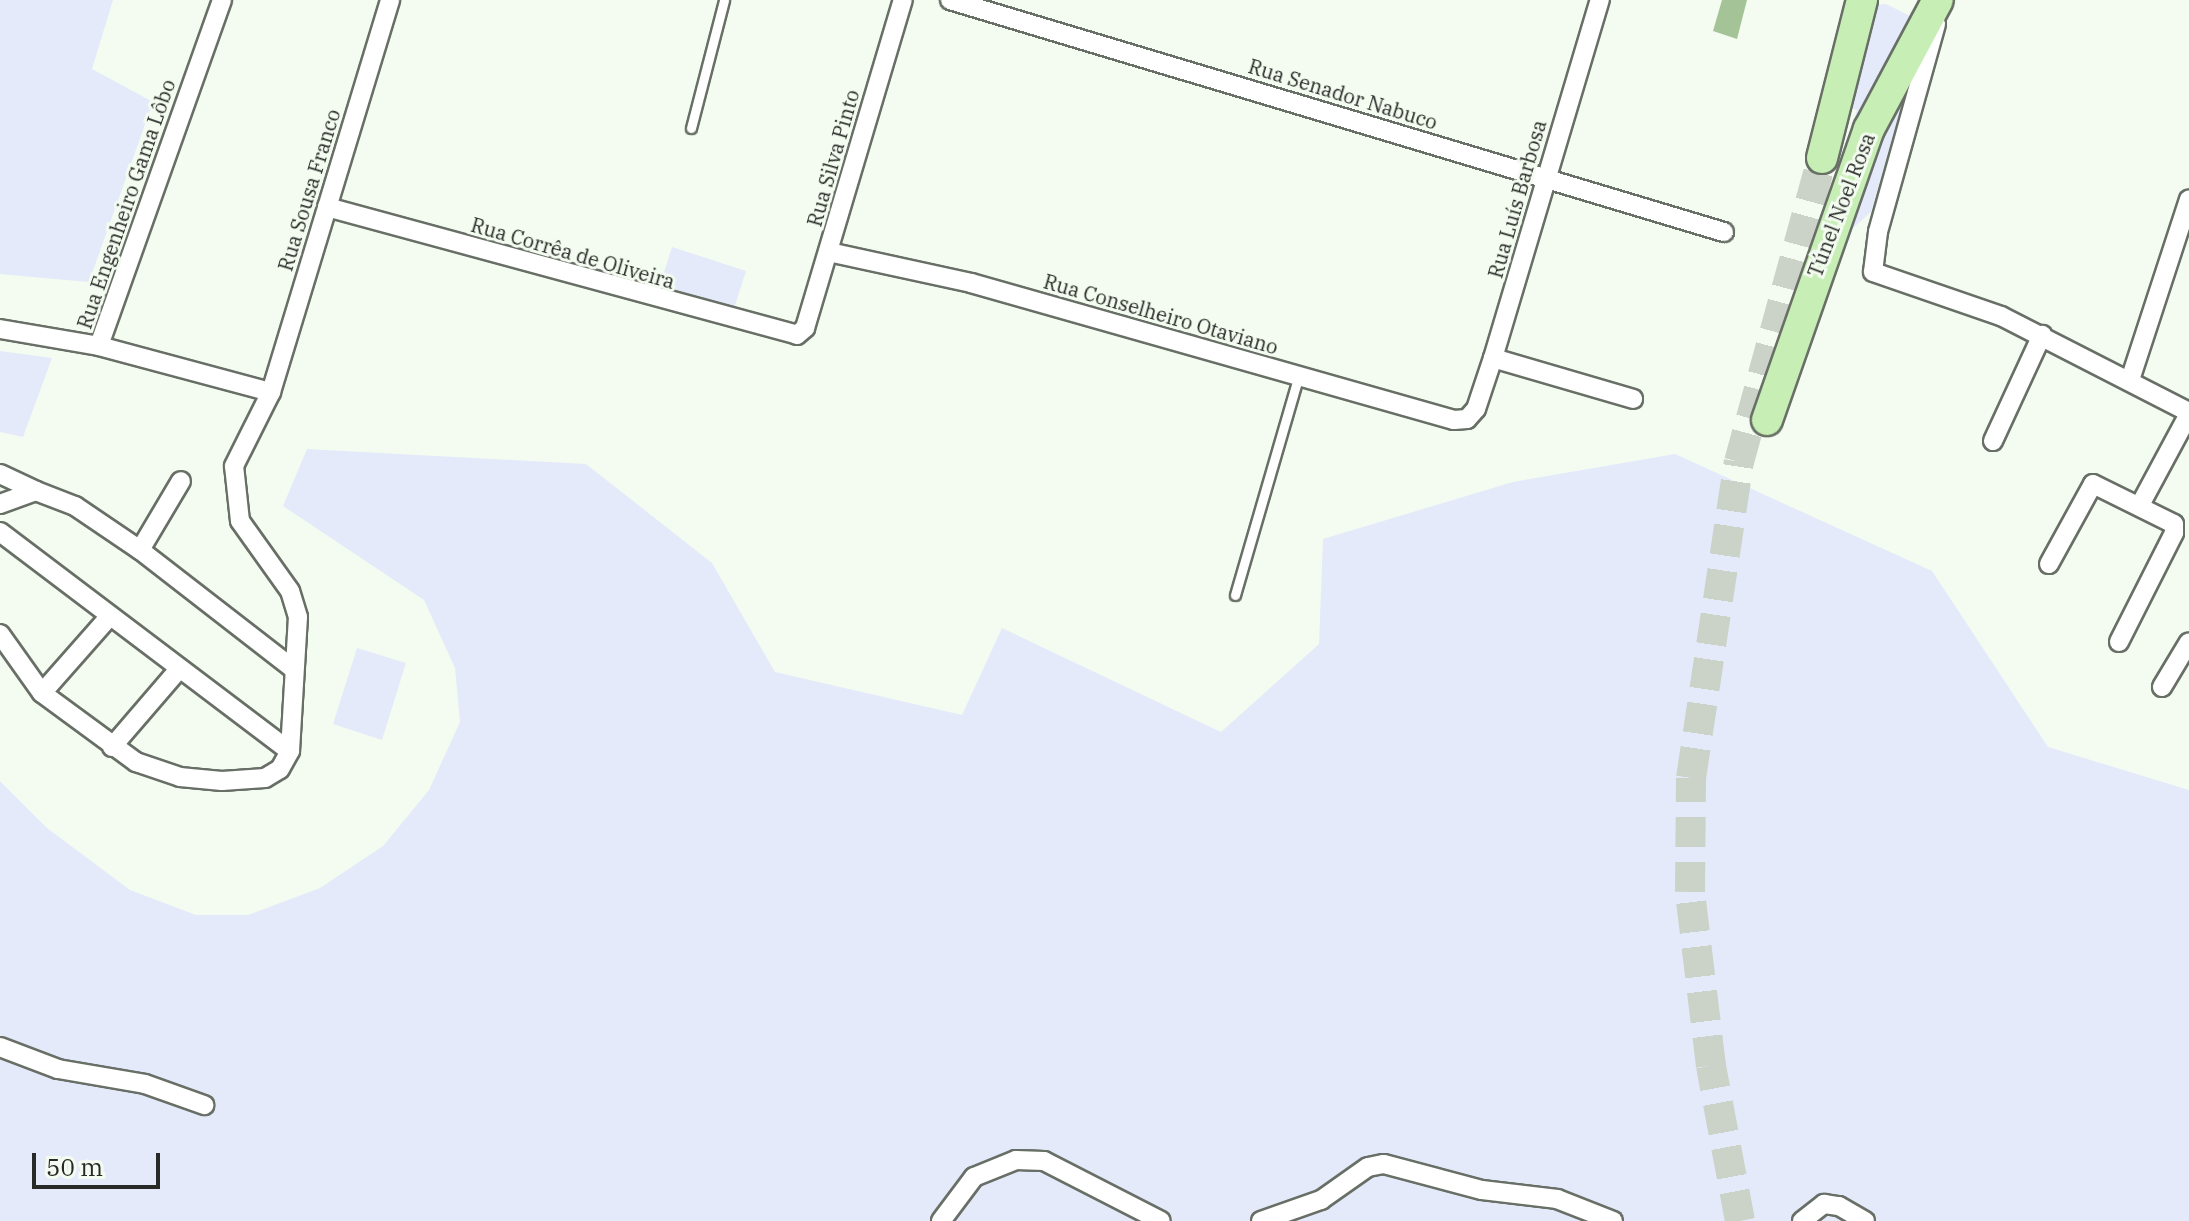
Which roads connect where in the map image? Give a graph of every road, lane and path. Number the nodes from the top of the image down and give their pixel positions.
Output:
1 (222, 0) edge
2 (390, 0) edge
3 (724, 0) edge
4 (903, 0) edge
5 (950, 0) edge
6 (1600, 0) edge
7 (1862, 0) edge
8 (1940, 0) edge
9 (691, 128) dead end
10 (1822, 158) tunnel mouth
11 (1546, 178) junction
12 (2189, 199) edge
13 (327, 207) junction
14 (1724, 232) dead end
15 (829, 252) junction
16 (2181, 257) edge
17 (805, 328) joint
18 (0, 329) edge
19 (2042, 335) junction
20 (99, 346) junction
21 (1493, 358) junction
22 (1299, 375) junction
23 (2130, 380) junction
24 (271, 392) junction
25 (1633, 399) dead end
26 (1476, 409) joint
27 (2189, 413) edge
28 (1767, 420) dead end
29 (1993, 441) dead end
30 (0, 474) edge
31 (181, 481) dead end
32 (36, 491) junction
33 (0, 504) edge
34 (2140, 505) junction
35 (0, 532) edge
36 (140, 550) junction
37 (2049, 564) dead end
38 (1235, 595) dead end
39 (110, 616) junction
40 (0, 634) edge
41 (2119, 642) dead end
42 (2189, 642) edge
43 (292, 668) junction
44 (179, 669) junction
45 (2162, 687) dead end
46 (42, 693) junction
47 (112, 747) junction
48 (290, 751) junction
49 (0, 1047) edge
50 (204, 1105) dead end
51 (941, 1221) edge
52 (1161, 1221) edge
53 (1261, 1221) edge
54 (1613, 1221) edge
55 (1802, 1221) edge
56 (1865, 1221) edge

1 - 20 street, Rua Engenheiro Gama Lôbo
2 - 13 street, Rua Sousa Franco
3 - 9 lane
4 - 15 street, Rua Silva Pinto
5 - 11 street, Rua Senador Nabuco
6 - 11 street, Rua Luís Barbosa
7 - 10 main road, Túnel Noel Rosa
8 - 19 street
8 - 28 main road, Túnel Noel Rosa
11 - 14 street, Rua Senador Nabuco
11 - 21 street, Rua Luís Barbosa
12 - 16 street
13 - 17 street, Rua Corrêa de Oliveira
13 - 24 street, Rua Sousa Franco
15 - 17 street, Rua Silva Pinto
15 - 22 street, Rua Conselheiro Otaviano
16 - 23 street
18 - 20 street
19 - 23 street
19 - 29 street
20 - 24 street, Rua Engenheiro Gama Lôbo
21 - 25 street
21 - 26 street, Rua Luís Barbosa
22 - 26 street, Rua Conselheiro Otaviano
22 - 38 lane
23 - 27 street
24 - 43 street, Rua Sousa Franco
27 - 34 street
30 - 32 street
31 - 36 street
32 - 33 street
32 - 36 street
34 - 37 street
34 - 41 street
35 - 39 street
36 - 43 street
39 - 44 street
39 - 46 street
40 - 46 street
42 - 45 street
43 - 48 street, Rua Sousa Franco
44 - 47 street
44 - 48 street
46 - 47 street
47 - 48 street
49 - 50 street
51 - 52 street
53 - 54 street
55 - 56 street

